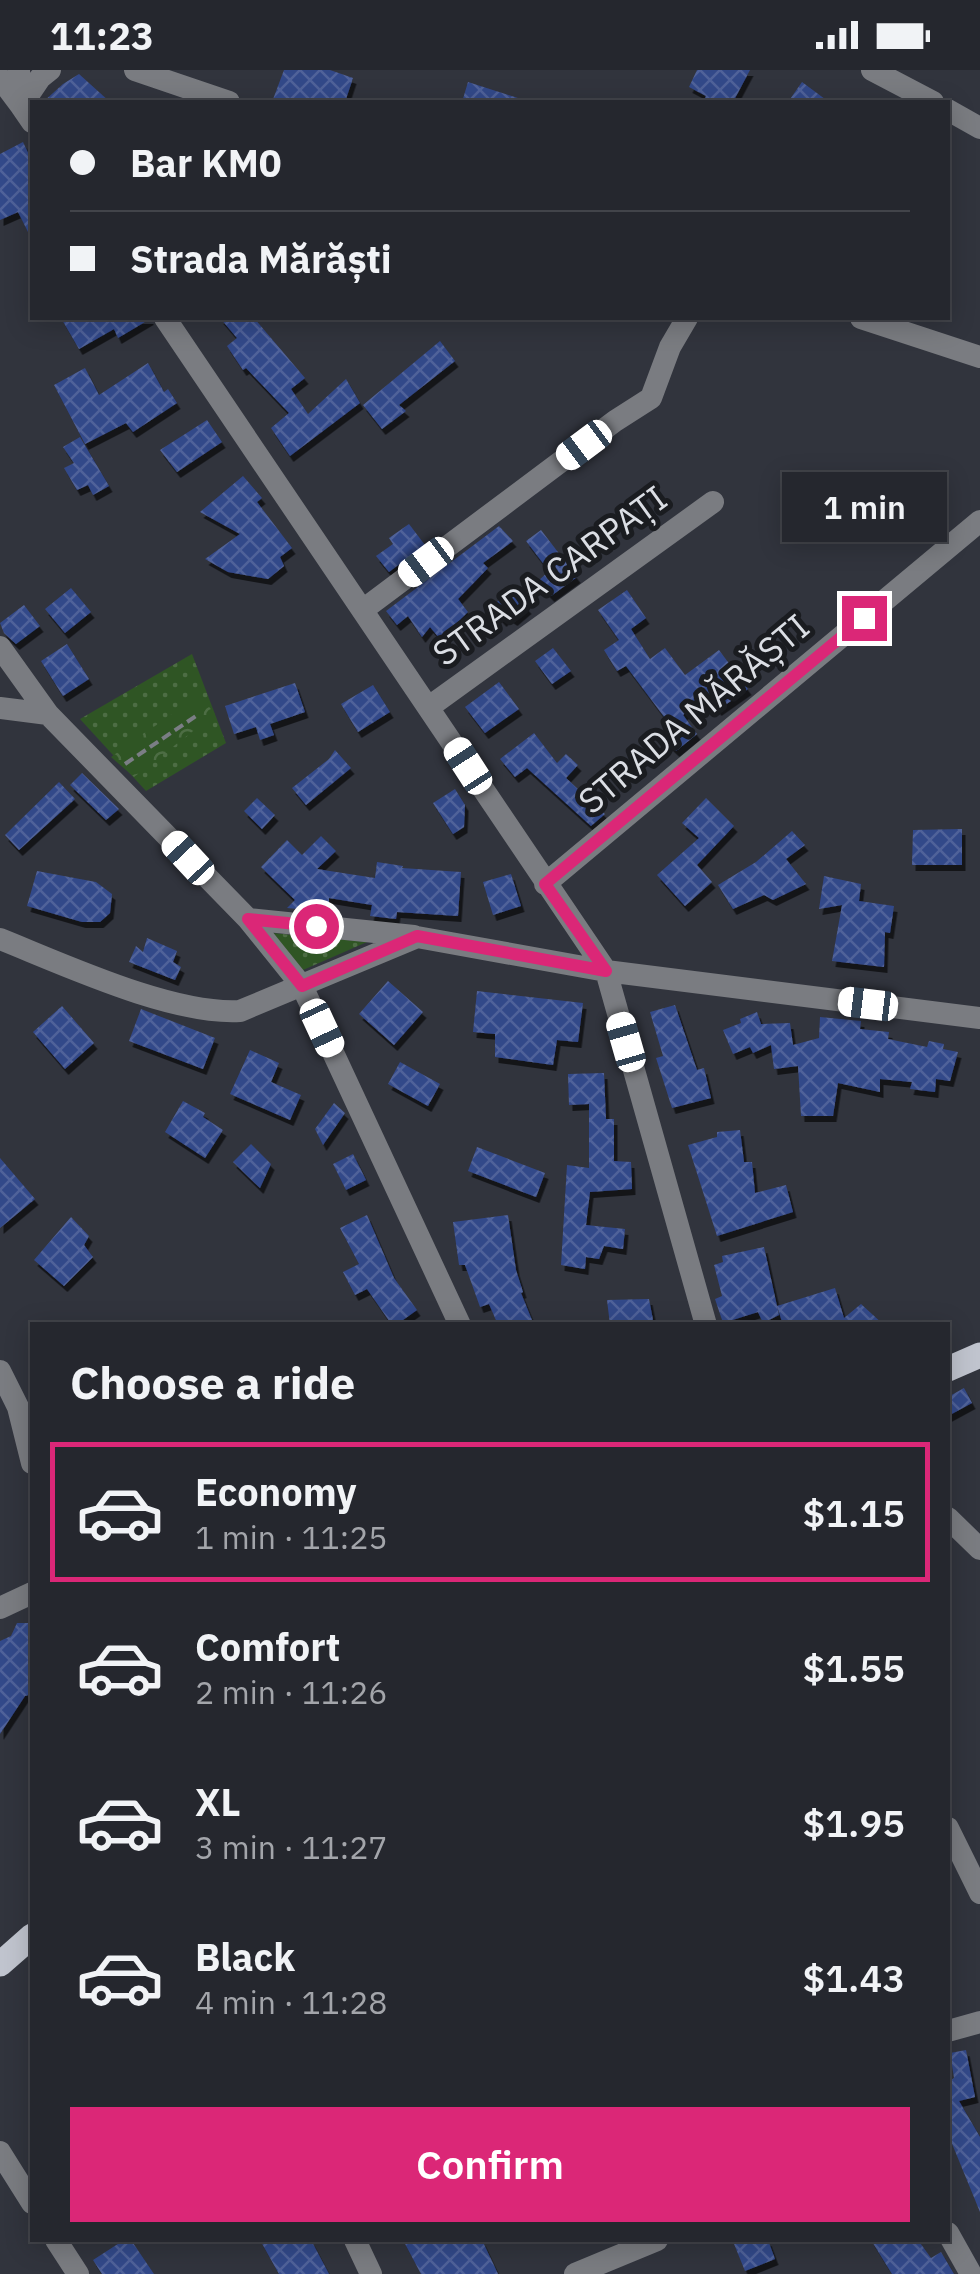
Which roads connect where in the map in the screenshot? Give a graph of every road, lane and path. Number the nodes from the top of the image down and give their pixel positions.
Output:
1 (19, 70) edge
2 (50, 70) edge
3 (135, 70) edge
4 (872, 70) edge
5 (0, 78) edge
6 (32, 100) edge
7 (224, 100) edge
8 (929, 100) edge
9 (950, 111) edge
10 (27, 114) edge
11 (980, 128) edge
12 (166, 320) edge
13 (686, 320) edge
14 (867, 320) edge
15 (980, 356) edge
16 (713, 502) dead end
17 (980, 522) edge
18 (364, 609) junction
19 (0, 647) edge
20 (428, 707) junction
21 (0, 708) edge
22 (48, 714) junction
23 (199, 714) dead end
24 (109, 776) junction
25 (545, 884) junction
26 (248, 919) junction
27 (417, 936) junction
28 (0, 939) edge
29 (606, 971) junction
30 (302, 986) junction
31 (980, 1018) edge
32 (459, 1322) edge
33 (705, 1322) edge
34 (980, 1355) edge
35 (950, 1368) edge
36 (0, 1371) edge
37 (30, 1455) edge
38 (950, 1520) edge
39 (980, 1549) edge
40 (30, 1594) edge
41 (0, 1608) edge
42 (950, 1832) edge
43 (980, 1893) edge
44 (30, 1938) edge
45 (0, 1964) edge
46 (980, 2022) edge
47 (950, 2030) edge
48 (0, 2152) edge
49 (30, 2200) edge
50 (950, 2237) edge
51 (57, 2242) edge
52 (356, 2242) edge
53 (652, 2242) edge
54 (78, 2274) edge
55 (371, 2274) edge
56 (575, 2274) edge
57 (971, 2274) edge

1 - 10 street
2 - 6 street
3 - 7 street
4 - 8 street
5 - 10 street
9 - 11 street
12 - 18 street
13 - 18 street
14 - 15 street
16 - 20 street, STRADA CARPAȚI
17 - 25 street, STRADA MĂRĂȘTI
18 - 20 street
19 - 22 street
20 - 25 street
21 - 22 street
22 - 24 street
23 - 24 path
24 - 26 street
25 - 29 street
26 - 27 street
26 - 30 street
27 - 29 street
27 - 30 street
28 - 30 street
29 - 31 street
29 - 33 street
30 - 32 street
34 - 35 main road
36 - 37 street
38 - 39 street
40 - 41 street
42 - 43 street
44 - 45 main road
46 - 47 street
48 - 49 street
50 - 57 street
51 - 54 street
52 - 55 street
53 - 56 street

